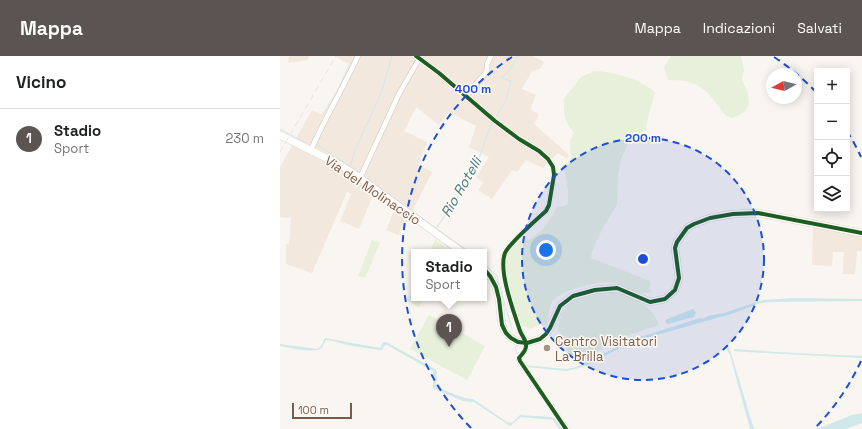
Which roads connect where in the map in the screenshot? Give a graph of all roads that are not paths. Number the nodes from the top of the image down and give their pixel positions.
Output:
1 (358, 56) edge
2 (492, 56) edge
3 (418, 57) edge
4 (466, 96) junction
5 (280, 135) edge
6 (311, 150) junction
7 (360, 178) junction
8 (862, 233) edge
9 (458, 249) edge
10 (487, 272) edge
11 (527, 343) junction
12 (566, 429) edge

1 - 6 street
2 - 4 street
3 - 4 street
3 - 7 street
4 - 11 street
5 - 6 street, Via del Molinaccio
6 - 7 street, Via del Molinaccio
7 - 9 street, Via del Molinaccio
8 - 11 street
10 - 11 street
11 - 12 street

